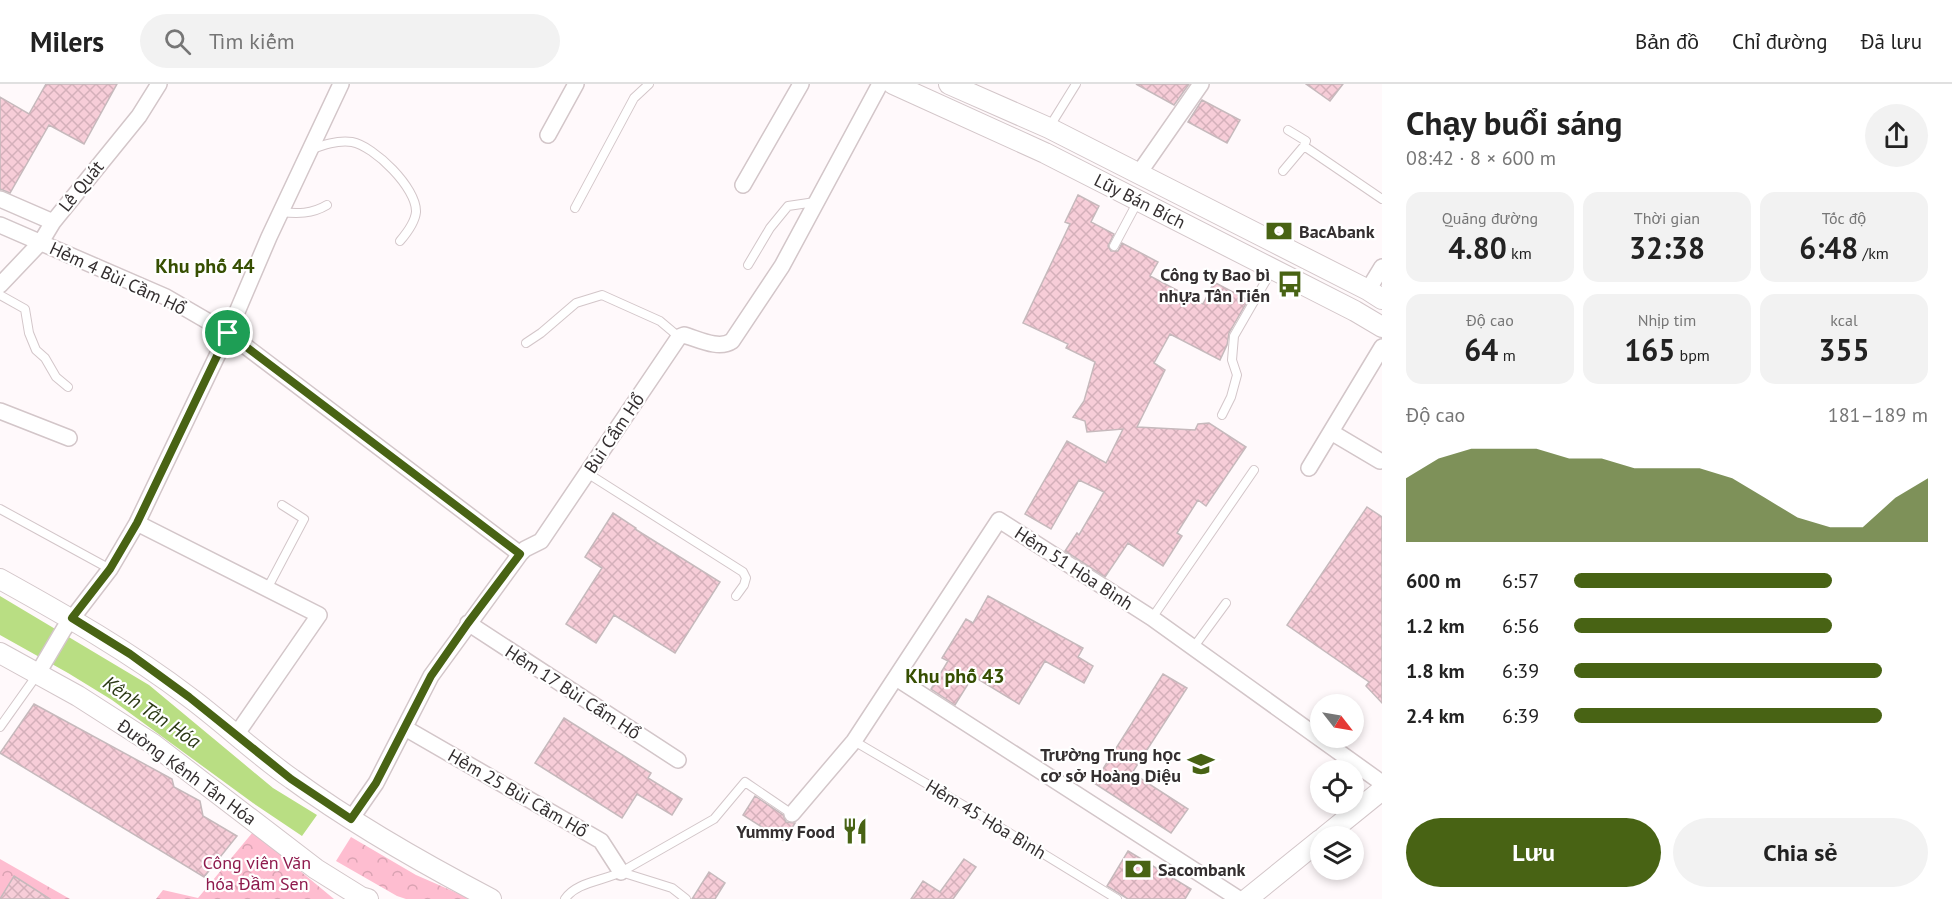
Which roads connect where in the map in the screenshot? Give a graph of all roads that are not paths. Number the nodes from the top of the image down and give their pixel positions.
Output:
1 (159, 84) edge
2 (341, 84) edge
3 (576, 84) edge
4 (649, 84) edge
5 (801, 84) edge
6 (880, 84) edge
7 (893, 84) edge
8 (1076, 84) edge
9 (1201, 84) edge
10 (960, 86) edge
11 (1049, 128) junction
12 (1288, 130) dead end
13 (548, 135) dead end
14 (1304, 146) junction
15 (310, 150) junction
16 (1283, 171) dead end
17 (1139, 173) junction
18 (743, 185) dead end
19 (0, 199) edge
20 (1382, 199) edge
21 (1139, 200) junction
22 (816, 202) junction
23 (327, 206) dead end
24 (575, 208) dead end
25 (281, 212) junction
26 (52, 222) junction
27 (0, 225) edge
28 (400, 241) dead end
29 (41, 242) junction
30 (1114, 246) dead end
31 (748, 265) dead end
32 (1382, 267) edge
33 (1273, 269) junction
34 (0, 285) edge
35 (0, 295) edge
36 (1375, 295) edge
37 (1382, 327) edge
38 (228, 333) junction
39 (679, 337) junction
40 (526, 343) dead end
41 (1382, 347) edge
42 (69, 387) dead end
43 (0, 411) edge
44 (1222, 415) dead end
45 (1331, 432) junction
46 (69, 438) dead end
47 (1380, 461) dead end
48 (1309, 468) dead end
49 (1254, 470) dead end
50 (586, 473) junction
51 (282, 506) dead end
52 (0, 509) edge
53 (137, 523) junction
54 (520, 554) junction
55 (110, 569) junction
56 (0, 579) edge
57 (267, 590) junction
58 (736, 596) dead end
59 (1226, 603) dead end
60 (1152, 618) junction
61 (468, 623) junction
62 (68, 624) junction
63 (1193, 648) junction
64 (0, 653) edge
65 (41, 668) junction
66 (896, 678) junction
67 (0, 727) edge
68 (405, 728) junction
69 (236, 735) junction
70 (854, 741) junction
71 (678, 760) dead end
72 (1382, 783) edge
73 (1382, 790) edge
74 (792, 814) joint
75 (351, 819) junction
76 (1338, 826) edge
77 (1310, 847) edge
78 (621, 872) junction
79 (461, 891) edge
80 (368, 899) edge
81 (491, 899) edge
82 (565, 899) edge
83 (686, 899) edge
84 (1117, 899) edge
85 (1239, 899) edge
86 (1247, 899) edge

1 - 26 street, Lê Quát
2 - 15 street
3 - 13 street
4 - 24 lane
5 - 18 street
6 - 22 street
7 - 21 main road, Lũy Bán Bích
8 - 11 lane
9 - 17 street
10 - 11 main road, Lũy Bán Bích
11 - 17 main road, Lũy Bán Bích
12 - 14 lane
14 - 16 lane
14 - 20 lane
15 - 25 street
15 - 28 lane
17 - 36 main road, Lũy Bán Bích
19 - 26 street
21 - 30 lane
21 - 33 main road, Lũy Bán Bích
22 - 31 lane
22 - 39 street
23 - 25 lane
25 - 38 street
26 - 29 street, Lê Quát
27 - 29 street, Hẻm 4 Bùi Cầm Hổ
29 - 34 street, Lê Quát
29 - 38 street, Hẻm 4 Bùi Cầm Hổ
32 - 36 street
33 - 37 main road, Lũy Bán Bích
33 - 44 lane
35 - 42 lane
38 - 53 street
38 - 54 street, Hẻm 4 Bùi Cầm Hổ
39 - 40 lane
39 - 50 street, Bùi Cẩm Hổ
41 - 45 street
43 - 46 street
45 - 47 street
45 - 48 street
49 - 60 lane
50 - 54 street, Bùi Cẩm Hổ
50 - 58 lane
51 - 57 lane
52 - 55 lane
53 - 55 street
53 - 57 street
54 - 61 street, Bùi Cẩm Hổ
55 - 62 street
56 - 62 main road
57 - 69 street
59 - 63 lane
60 - 63 street, Hẻm 51 Hòa Bình
60 - 66 street, Hẻm 51 Hòa Bình
61 - 68 street, Bùi Cẩm Hổ
61 - 71 street, Hẻm 17 Bùi Cẩm Hổ
62 - 65 street
62 - 69 main road
63 - 72 street, Hẻm 51 Hòa Bình
64 - 65 main road, Đường Kênh Tân Hóa
65 - 67 lane
65 - 80 main road, Đường Kênh Tân Hóa
66 - 70 street, Hẻm 51 Hòa Bình
66 - 85 street
68 - 75 street, Bùi Cẩm Hổ
68 - 78 street, Hẻm 25 Bùi Cầm Hổ
69 - 75 main road
70 - 74 street, Hẻm 51 Hòa Bình
70 - 84 lane, Hẻm 45 Hòa Bình
73 - 76 main road
74 - 78 lane
75 - 79 main road
77 - 86 main road
78 - 82 lane
78 - 83 lane
79 - 81 main road

